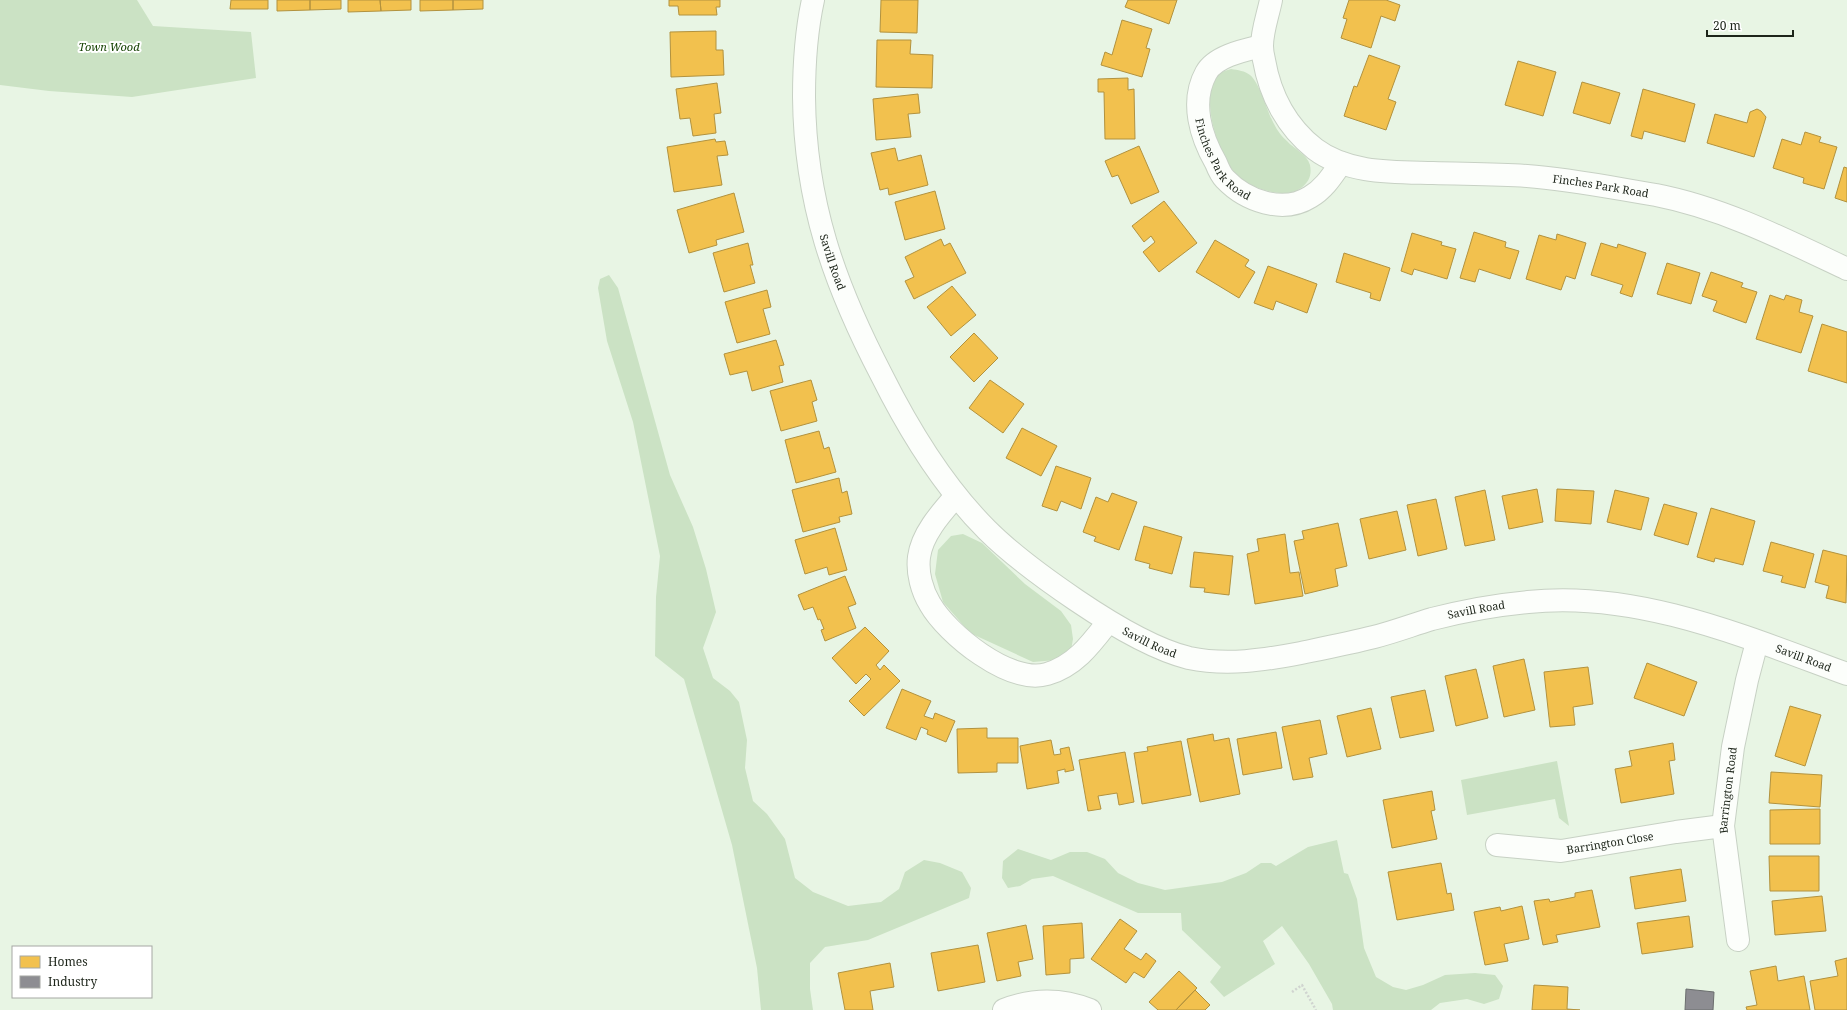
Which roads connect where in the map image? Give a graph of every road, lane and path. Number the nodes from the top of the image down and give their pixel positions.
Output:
1 (813, 0) edge
2 (1271, 0) edge
3 (1262, 46) junction
4 (1341, 163) junction
5 (1847, 269) edge
6 (956, 496) junction
7 (1108, 622) junction
8 (1757, 642) junction
9 (1847, 674) edge
10 (1723, 826) junction
11 (1497, 844) dead end
12 (1738, 940) dead end
13 (1292, 992) dead end
14 (1004, 1010) edge
15 (1090, 1010) edge
16 (1316, 1010) edge

1 - 6 street, Savill Road
2 - 3 street, Finches Park Road
3 - 4 street, Finches Park Road
3 - 4 street, Finches Park Road
4 - 5 street, Finches Park Road
6 - 7 street, Savill Road
6 - 7 street
7 - 8 street, Savill Road
8 - 9 street, Savill Road
8 - 10 street, Barrington Road
10 - 11 street, Barrington Close
10 - 12 street, Barrington Road
13 - 16 path
14 - 15 street

